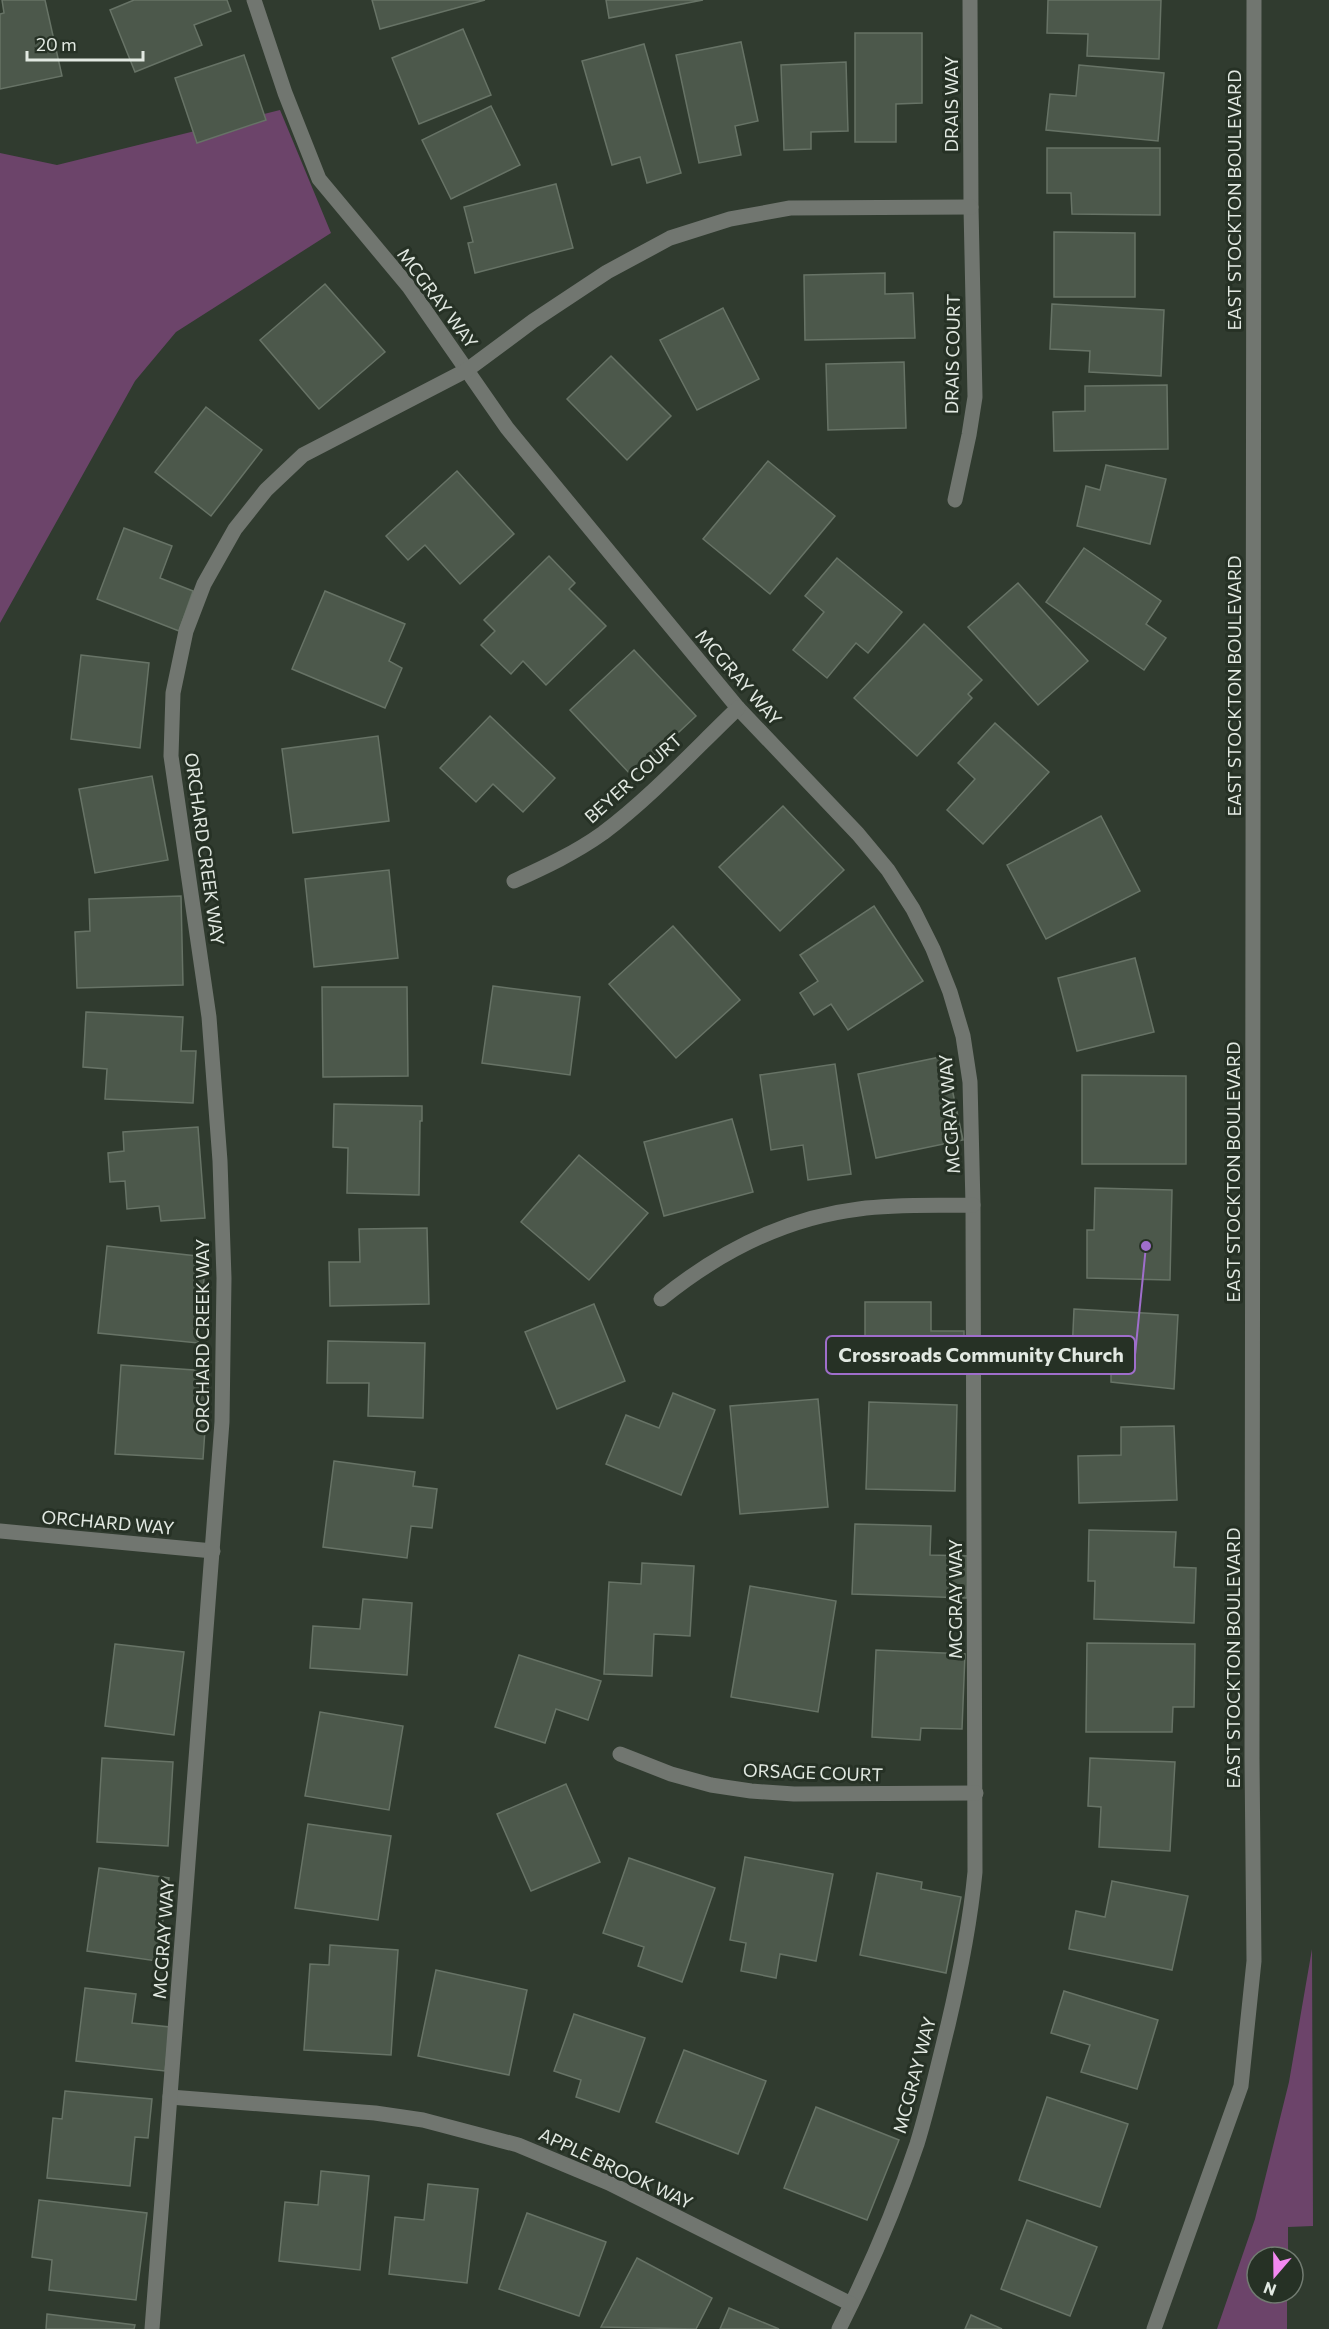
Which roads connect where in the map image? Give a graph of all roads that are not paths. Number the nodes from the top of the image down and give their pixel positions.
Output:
1 (254, 0) edge
2 (970, 0) edge
3 (1254, 0) edge
4 (971, 207) junction
5 (467, 370) junction
6 (955, 500) dead end
7 (738, 708) junction
8 (514, 881) dead end
9 (973, 1205) junction
10 (661, 1299) dead end
11 (0, 1531) edge
12 (213, 1551) junction
13 (620, 1754) dead end
14 (976, 1793) junction
15 (170, 2097) junction
16 (851, 2304) junction
17 (152, 2329) edge
18 (839, 2329) edge
19 (1154, 2329) edge

1 - 5 street, MCGRAY WAY
2 - 4 street, DRAIS WAY
3 - 19 street, EAST STOCKTON BOULEVARD
4 - 5 street, ORCHARD CREEK WAY
4 - 6 street, DRAIS COURT
5 - 7 street, MCGRAY WAY
5 - 12 street, ORCHARD CREEK WAY
7 - 8 street, BEYER COURT
7 - 9 street, MCGRAY WAY
9 - 10 street
9 - 14 street, MCGRAY WAY
11 - 12 street, ORCHARD WAY
12 - 15 street, MCGRAY WAY
13 - 14 street, ORSAGE COURT
14 - 16 street, MCGRAY WAY
15 - 16 street, APPLE BROOK WAY
15 - 17 street, MCGRAY WAY
16 - 18 street, MCGRAY WAY

